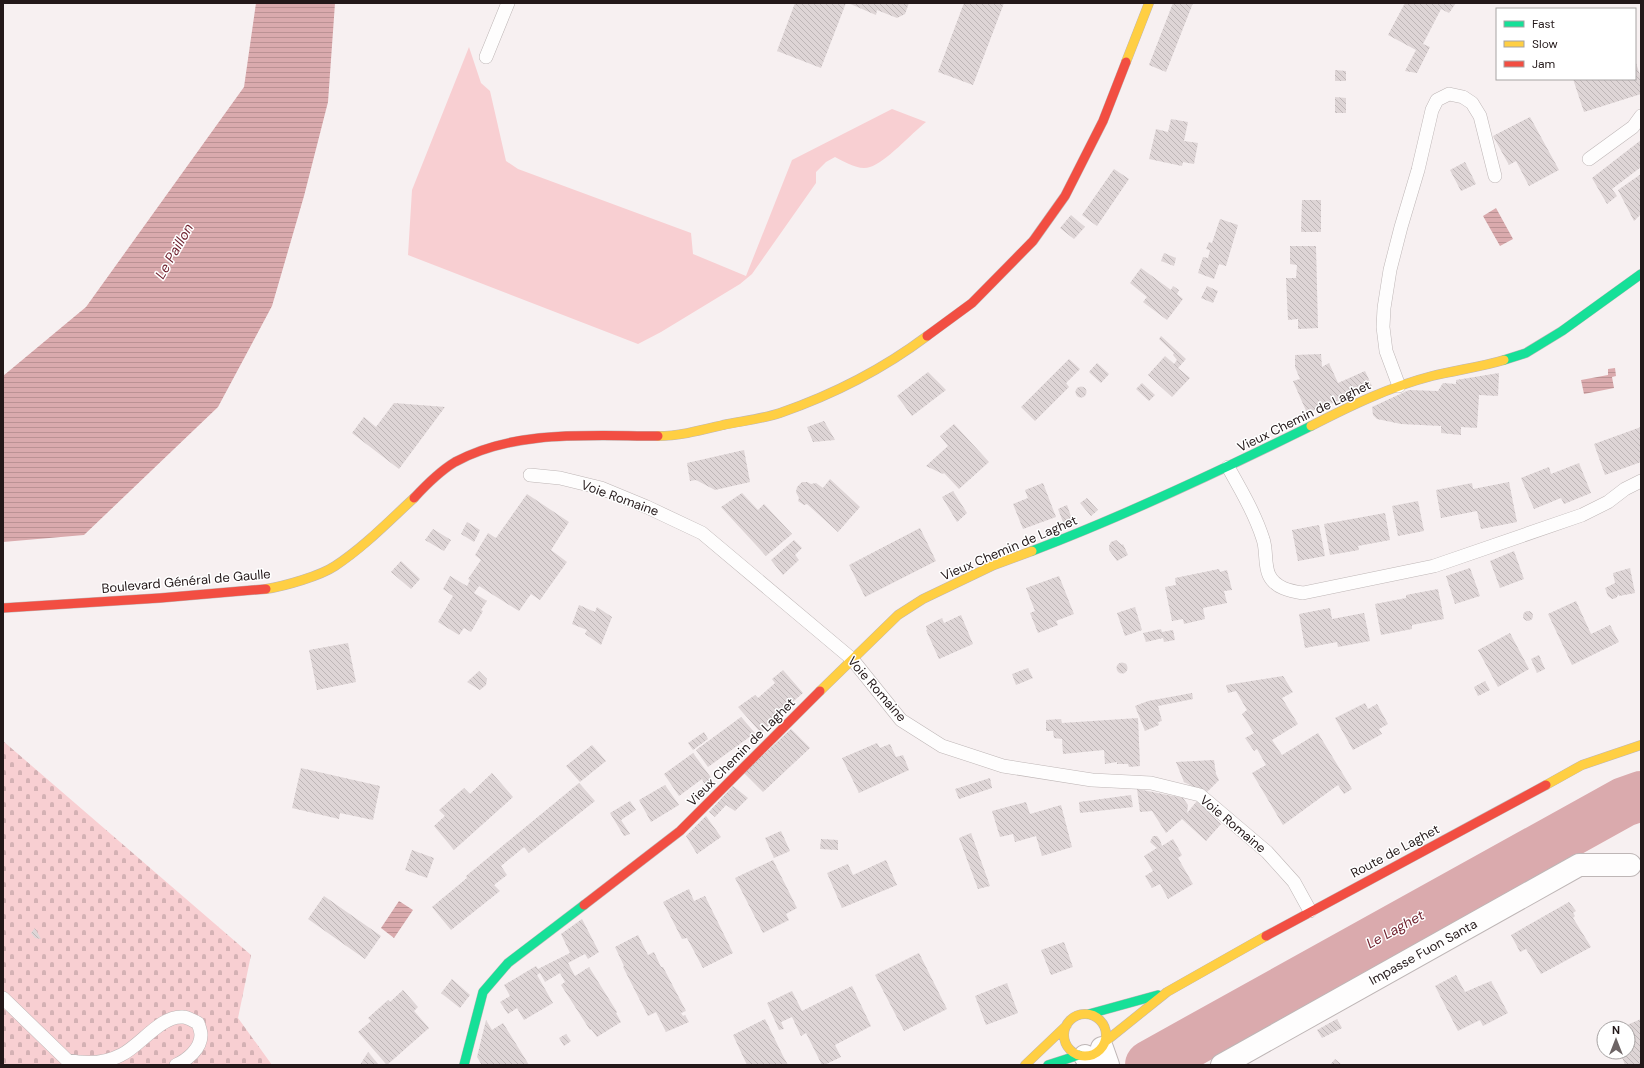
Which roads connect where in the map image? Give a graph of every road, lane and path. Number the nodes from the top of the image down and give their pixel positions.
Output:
1 (508, 3) edge
2 (1149, 3) edge
3 (486, 57) dead end
4 (1641, 116) edge
5 (1589, 159) dead end
6 (1494, 176) dead end
7 (1641, 274) edge
8 (1398, 386) junction
9 (1228, 467) junction
10 (530, 475) dead end
11 (1641, 481) edge
12 (3, 608) edge
13 (852, 658) junction
14 (1641, 745) edge
15 (1630, 864) dead end
16 (1310, 911) junction
17 (1167, 992) junction
18 (3, 998) edge
19 (1089, 1014) junction
20 (1067, 1024) junction
21 (1095, 1055) edge
22 (176, 1065) edge
23 (464, 1065) edge
24 (1025, 1065) edge
25 (1048, 1065) edge
26 (1222, 1065) edge

1 - 3 lane
2 - 12 street, Boulevard Général de Gaulle
4 - 5 lane
6 - 8 lane
7 - 8 street, Vieux Chemin de Laghet
8 - 9 street, Vieux Chemin de Laghet
9 - 11 lane
9 - 13 street, Vieux Chemin de Laghet
10 - 13 lane, Voie Romaine
13 - 16 lane, Voie Romaine
13 - 23 street, Vieux Chemin de Laghet
14 - 16 street, Route de Laghet
15 - 26 street, Impasse Fuon Santa
16 - 17 street, Route de Laghet
17 - 19 street, Route de Laghet
17 - 21 street, Route de Laghet
18 - 22 lane
19 - 20 street
19 - 21 street
20 - 21 street
20 - 24 street
21 - 25 street, Route de Laghet

